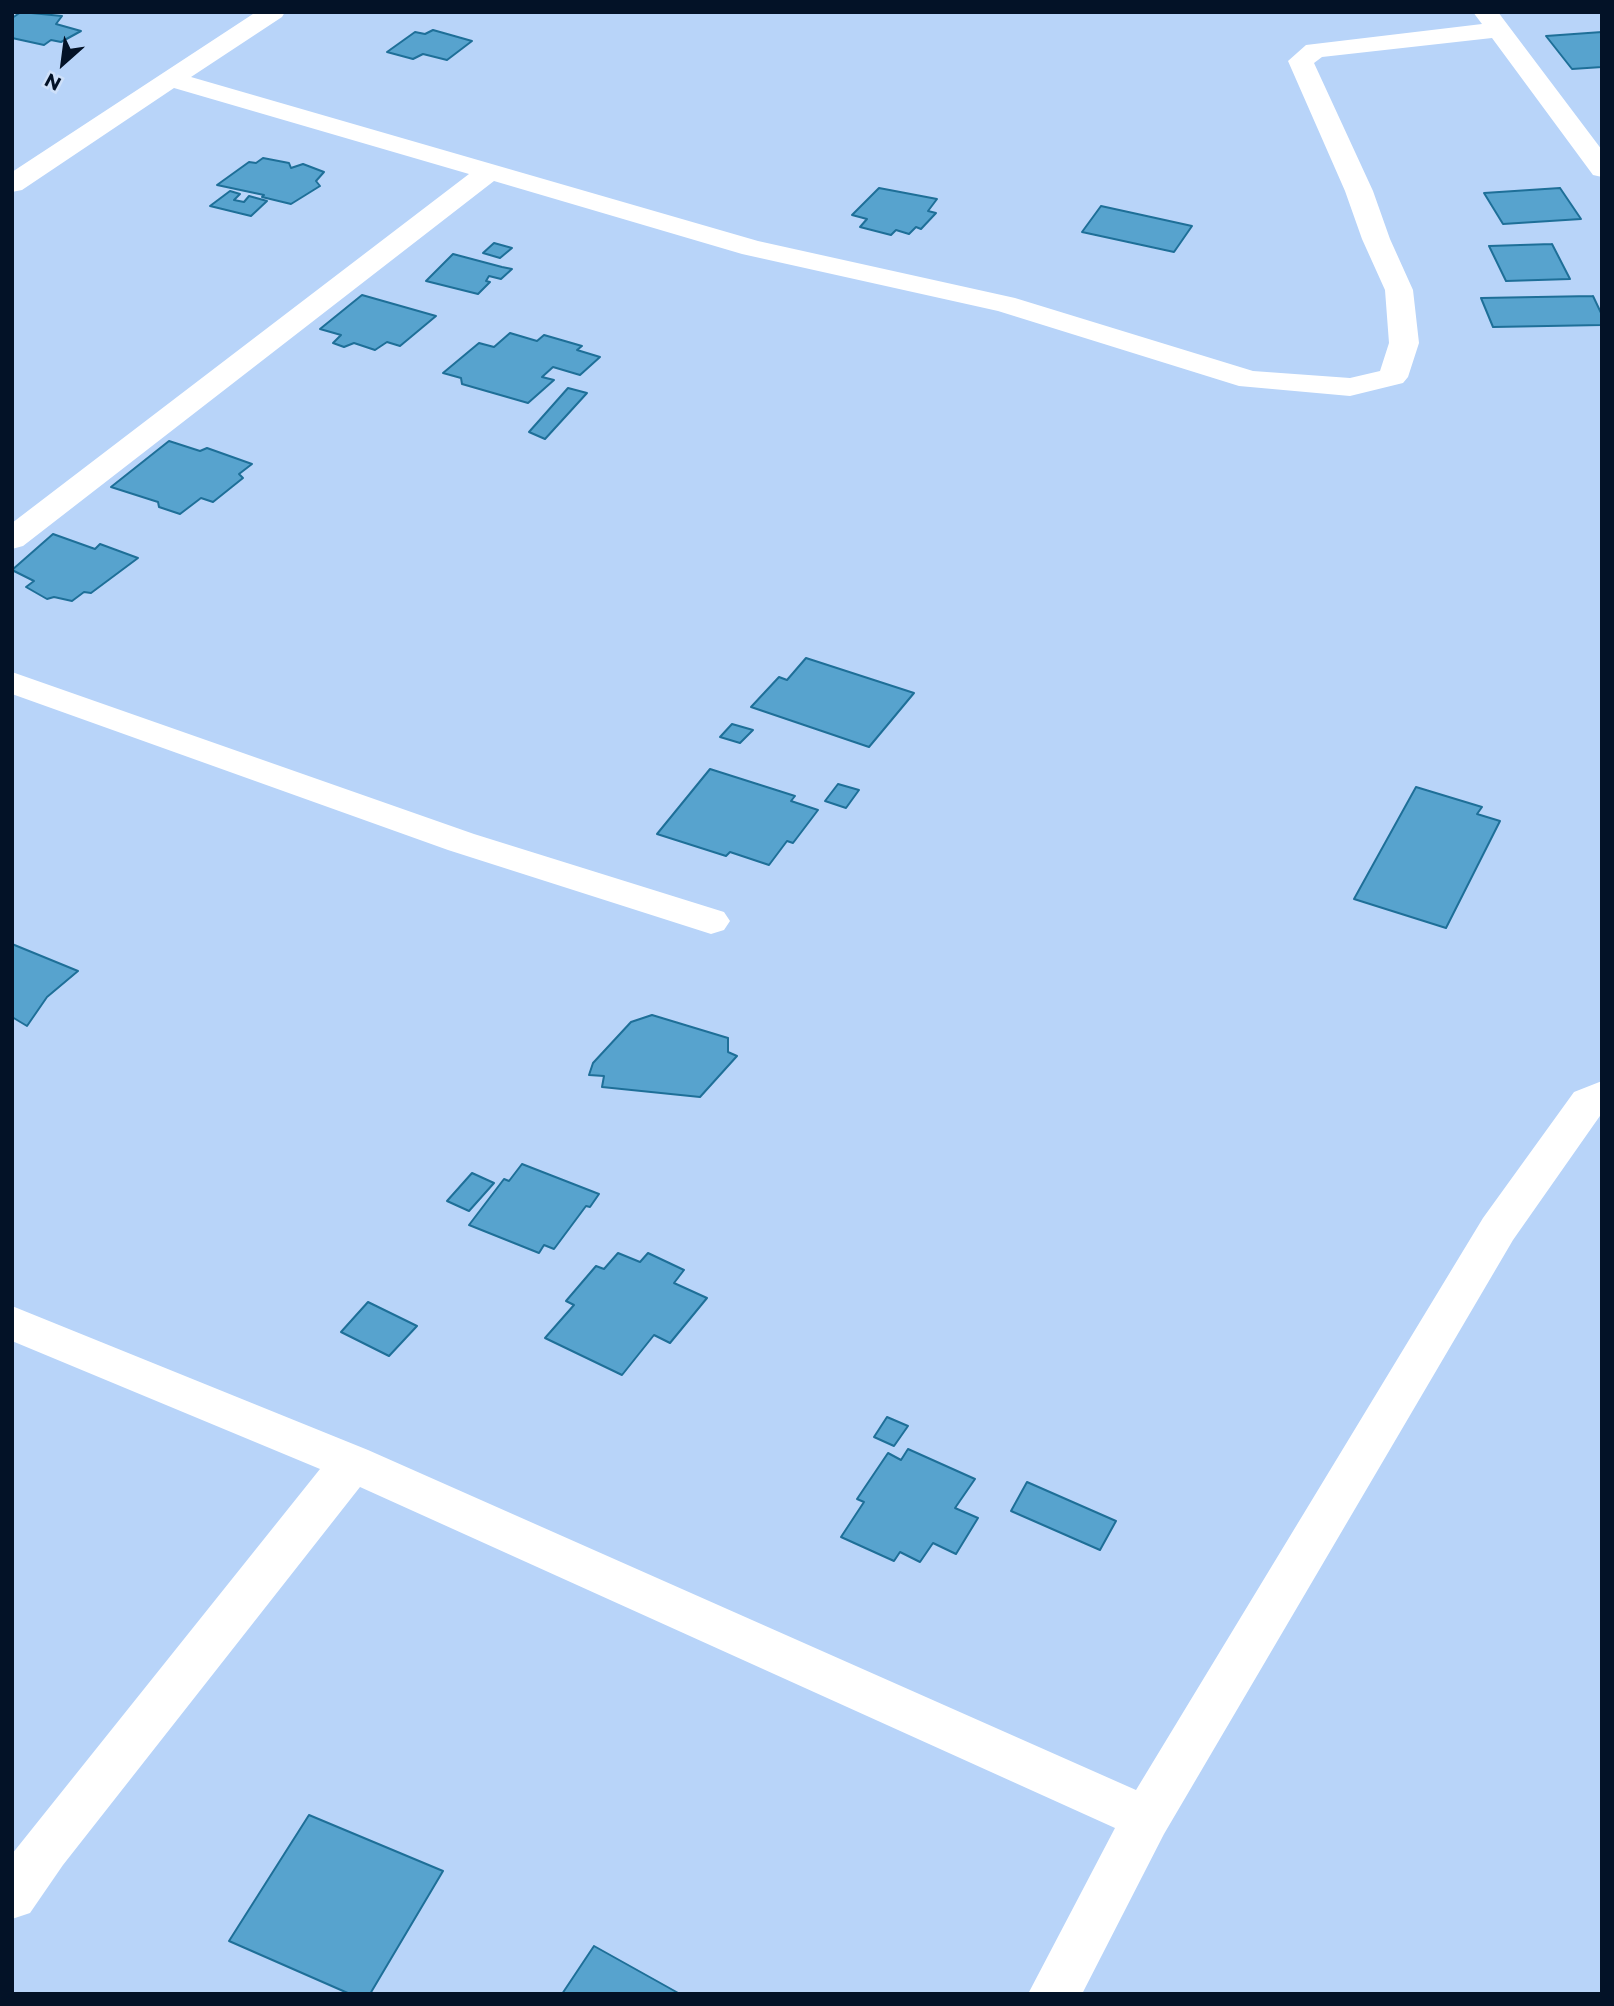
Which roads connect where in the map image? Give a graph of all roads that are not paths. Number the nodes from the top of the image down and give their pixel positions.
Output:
1 (273, 12) edge
2 (1492, 21) edge
3 (170, 79) junction
4 (1602, 169) edge
5 (489, 172) junction
6 (12, 184) edge
7 (12, 539) edge
8 (12, 682) edge
9 (711, 921) dead end
10 (1602, 1095) edge
11 (12, 1322) edge
12 (352, 1463) junction
13 (1146, 1818) junction
14 (12, 1896) edge
15 (1054, 1994) edge

1 - 3 street
2 - 4 street
2 - 5 street
3 - 5 street
3 - 6 street
5 - 7 street
8 - 9 street
10 - 13 street
11 - 12 street
12 - 13 street
12 - 14 street
13 - 15 street

